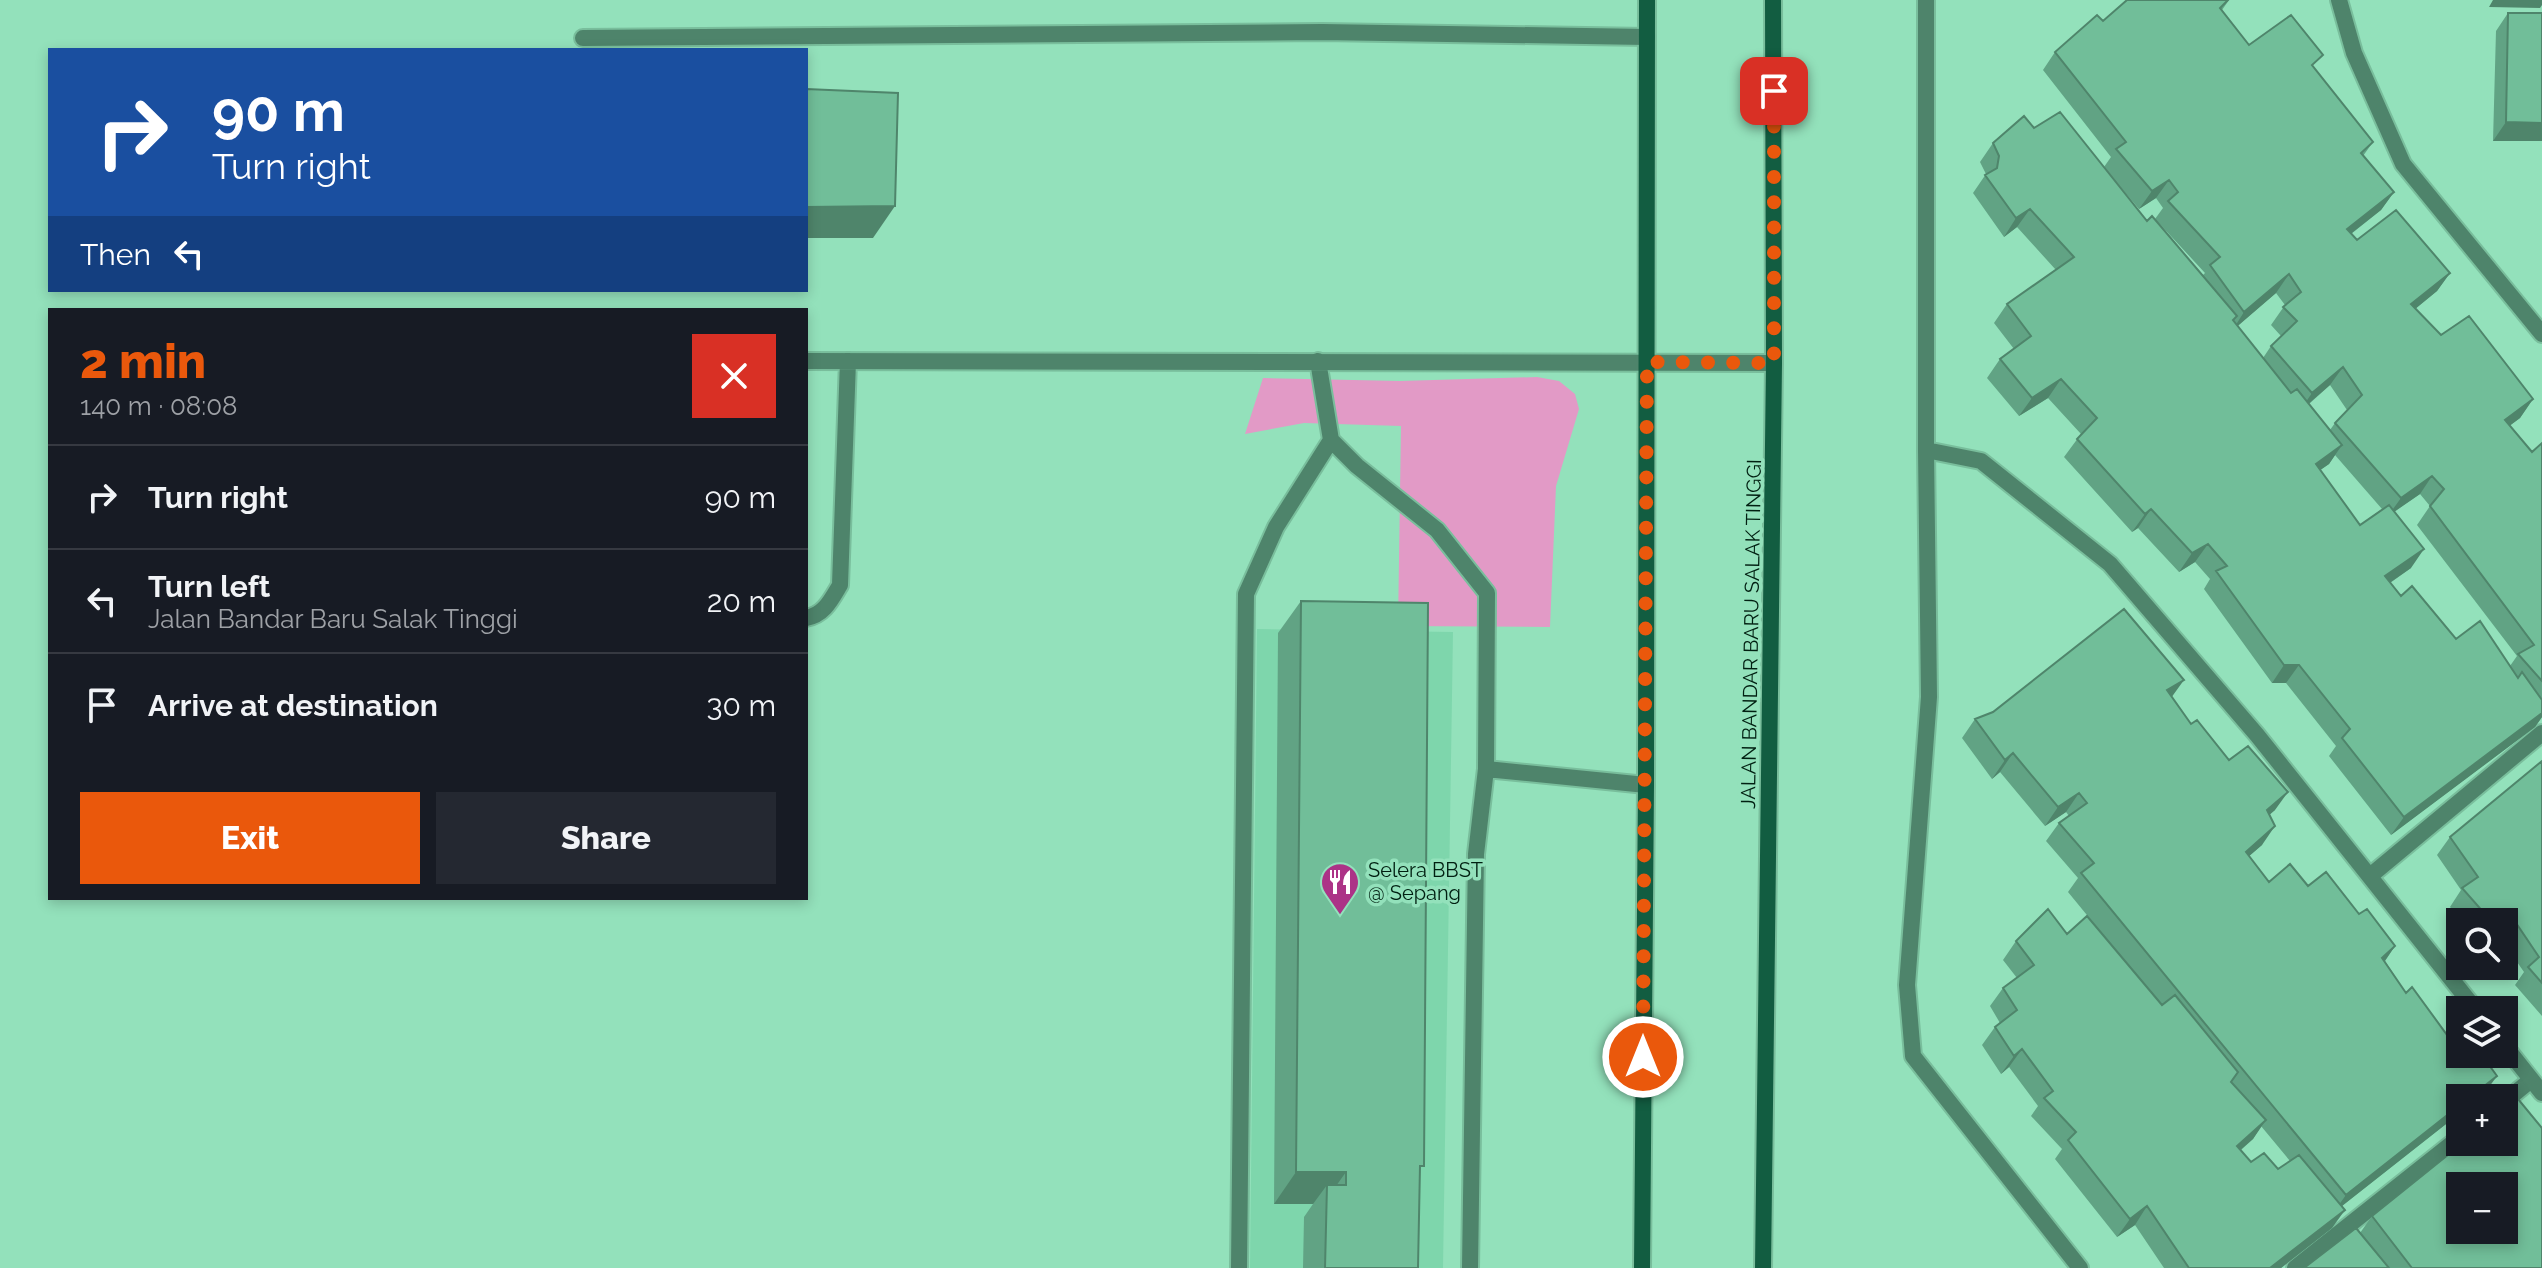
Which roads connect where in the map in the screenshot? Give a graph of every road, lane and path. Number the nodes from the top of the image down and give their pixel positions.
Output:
1 (1647, 0) edge
2 (1773, 0) edge
3 (1926, 0) edge
4 (2339, 0) edge
5 (1647, 37) junction
6 (583, 38) dead end
7 (2542, 334) edge
8 (808, 361) edge
9 (848, 361) junction
10 (1318, 361) junction
11 (1647, 362) junction
12 (1774, 363) junction
13 (1331, 440) junction
14 (1926, 450) junction
15 (808, 618) edge
16 (2542, 733) edge
17 (1486, 769) junction
18 (1646, 785) junction
19 (2370, 876) junction
20 (2465, 996) edge
21 (2518, 1063) edge
22 (2537, 1087) edge
23 (2518, 1096) edge
24 (2446, 1148) edge
25 (1239, 1268) edge
26 (1470, 1268) edge
27 (1642, 1268) edge
28 (1763, 1268) edge
29 (2080, 1268) edge
30 (2295, 1268) edge

1 - 5 main road
2 - 12 main road, JALAN BANDAR BARU SALAK TINGGI
3 - 14 street
4 - 7 street
5 - 6 street
5 - 11 main road
8 - 9 street
9 - 10 street
9 - 15 street
10 - 11 street
10 - 13 street
11 - 12 street
11 - 18 main road
12 - 28 main road, JALAN BANDAR BARU SALAK TINGGI
13 - 17 street
13 - 25 street
14 - 19 street
14 - 29 street
16 - 19 street
17 - 18 street
17 - 26 street
18 - 27 main road
19 - 20 street
21 - 22 street
22 - 23 street
24 - 30 street

